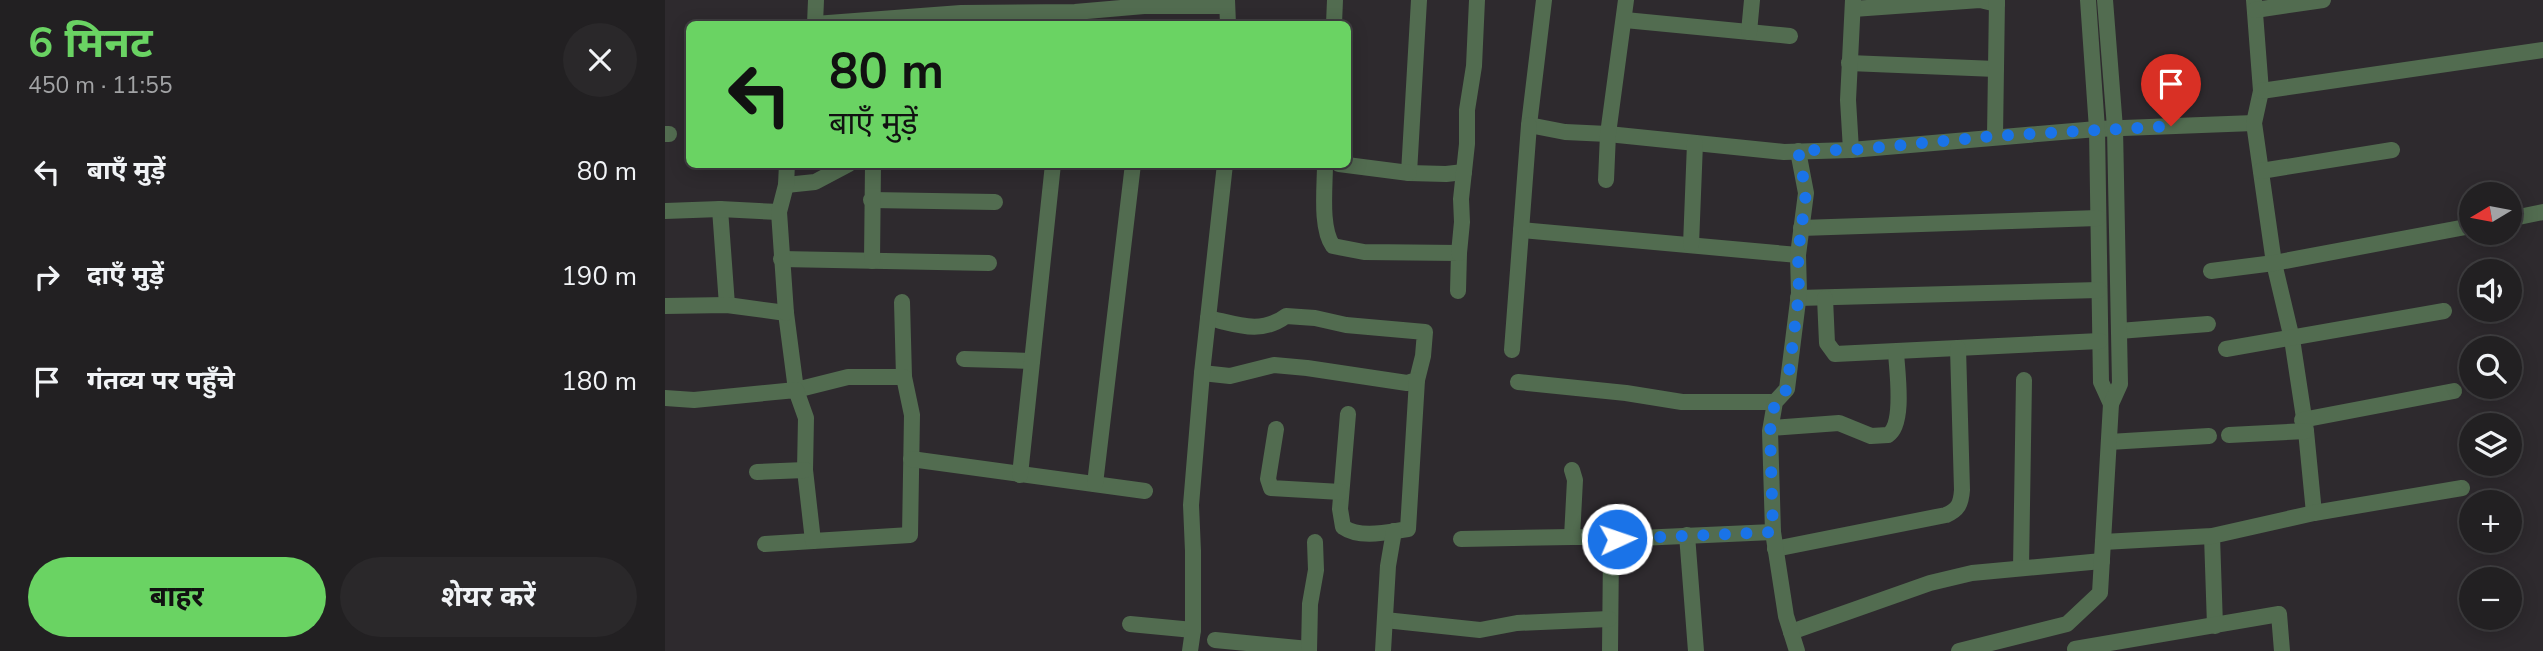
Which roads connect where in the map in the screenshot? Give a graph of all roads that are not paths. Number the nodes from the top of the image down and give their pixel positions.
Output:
1 (816, 0) edge
2 (1335, 0) edge
3 (1419, 0) edge
4 (1477, 0) edge
5 (1544, 0) edge
6 (1626, 0) edge
7 (1752, 0) edge
8 (2088, 0) edge
9 (2105, 0) edge
10 (2323, 0) edge
11 (1997, 2) edge
12 (1227, 3) edge
13 (1853, 4) edge
14 (2254, 5) edge
15 (960, 7) edge
16 (1625, 20) junction
17 (815, 21) edge
18 (841, 21) edge
19 (1228, 21) edge
20 (1334, 21) edge
21 (1749, 32) junction
22 (1790, 36) dead end
23 (2543, 50) edge
24 (1849, 63) junction
25 (1996, 69) junction
26 (2261, 91) junction
27 (2254, 123) junction
28 (1529, 125) junction
29 (2115, 128) junction
30 (2097, 129) junction
31 (1608, 134) junction
32 (1995, 136) junction
33 (1695, 143) junction
34 (1798, 150) junction
35 (1851, 150) junction
36 (2392, 150) dead end
37 (1351, 166) edge
38 (787, 168) edge
39 (841, 168) edge
40 (873, 168) edge
41 (1053, 168) edge
42 (1133, 168) edge
43 (1225, 168) edge
44 (1325, 168) edge
45 (2261, 171) junction
46 (1464, 172) junction
47 (1409, 173) junction
48 (1606, 180) dead end
49 (786, 184) junction
50 (871, 200) junction
51 (995, 202) dead end
52 (720, 209) junction
53 (665, 211) edge
54 (779, 212) junction
55 (2543, 212) edge
56 (2522, 216) edge
57 (2098, 218) junction
58 (1801, 228) junction
59 (2459, 228) edge
60 (1521, 230) junction
61 (1691, 245) junction
62 (1459, 253) junction
63 (1798, 254) junction
64 (781, 259) junction
65 (872, 261) junction
66 (989, 263) dead end
67 (2274, 263) junction
68 (2211, 271) dead end
69 (2099, 290) junction
70 (1458, 291) dead end
71 (1798, 298) junction
72 (1825, 298) junction
73 (902, 302) dead end
74 (727, 305) junction
75 (665, 306) edge
76 (2444, 312) dead end
77 (786, 313) junction
78 (1208, 318) junction
79 (2208, 324) dead end
80 (2119, 331) junction
81 (2292, 339) junction
82 (2100, 341) junction
83 (1958, 348) junction
84 (2226, 349) dead end
85 (1512, 350) dead end
86 (1896, 352) junction
87 (964, 359) dead end
88 (1032, 361) junction
89 (1202, 373) junction
90 (904, 377) junction
91 (1417, 380) junction
92 (2024, 380) dead end
93 (1518, 382) dead end
94 (796, 390) junction
95 (2454, 391) dead end
96 (665, 398) edge
97 (1775, 402) junction
98 (2111, 404) junction
99 (1347, 414) dead end
100 (2304, 426) junction
101 (1770, 428) junction
102 (1276, 429) dead end
103 (2229, 435) dead end
104 (2209, 436) dead end
105 (2109, 442) junction
106 (911, 459) junction
107 (805, 470) junction
108 (1572, 470) dead end
109 (757, 472) dead end
110 (1020, 475) junction
111 (1095, 484) junction
112 (2462, 488) dead end
113 (1145, 491) dead end
114 (1342, 492) junction
115 (2314, 513) junction
116 (1394, 531) junction
117 (1773, 532) junction
118 (1687, 536) junction
119 (2212, 536) junction
120 (1571, 537) junction
121 (1461, 539) dead end
122 (1617, 539) dead end
123 (813, 541) junction
124 (1315, 542) dead end
125 (2103, 542) junction
126 (765, 544) dead end
127 (1775, 550) junction
128 (2102, 561) junction
129 (2021, 568) junction
130 (2075, 618) junction
131 (1609, 619) junction
132 (1385, 621) junction
133 (1130, 624) dead end
134 (2215, 626) junction
135 (1193, 630) junction
136 (1790, 632) junction
137 (1215, 640) dead end
138 (1994, 647) edge
139 (1309, 650) edge
140 (2075, 650) edge
141 (1190, 651) edge
142 (1383, 651) edge
143 (1610, 651) edge
144 (1696, 651) edge
145 (1797, 651) edge
146 (1959, 651) edge
147 (2282, 651) edge

1 - 17 street
2 - 20 street
3 - 47 street
4 - 46 street
5 - 28 street
6 - 16 street
7 - 21 street
8 - 30 street
9 - 29 street
10 - 14 street
11 - 13 street
11 - 25 street
12 - 15 street
12 - 19 street
13 - 24 street
14 - 26 street
15 - 18 street
16 - 21 street
16 - 31 street
21 - 22 street
23 - 26 street
24 - 25 street
24 - 35 street
25 - 32 street
26 - 27 street
27 - 29 street
27 - 45 street
28 - 31 street
28 - 60 street
29 - 30 street
29 - 80 street
30 - 32 street
30 - 57 street
31 - 33 street
31 - 48 street
32 - 35 street
33 - 34 street
33 - 61 street
34 - 35 street
34 - 58 street
36 - 45 street
37 - 47 street
38 - 49 street
39 - 49 street
40 - 50 street
41 - 88 street
42 - 111 street
43 - 78 street
44 - 62 street
45 - 67 street
46 - 47 street
46 - 62 street
49 - 54 street
50 - 51 street
50 - 65 street
52 - 53 street
52 - 54 street
52 - 74 street
54 - 64 street
55 - 56 street
57 - 58 street
57 - 69 street
58 - 63 street
59 - 67 street
60 - 61 street
60 - 85 street
61 - 63 street
62 - 70 street
63 - 71 street
64 - 65 street
64 - 77 street
65 - 66 street
67 - 68 street
67 - 81 street
69 - 72 street
69 - 82 street
71 - 72 street
71 - 97 street
72 - 86 street
73 - 90 street
74 - 75 street
74 - 77 street
76 - 81 street
77 - 94 street
78 - 89 street
78 - 91 street
79 - 80 street
80 - 98 street
81 - 84 street
81 - 100 street
82 - 83 street
82 - 98 street
83 - 86 street
83 - 127 street
86 - 101 street
87 - 88 street
88 - 110 street
89 - 91 street
89 - 135 street
90 - 94 street
90 - 106 street
91 - 116 street
92 - 129 street
93 - 97 street
94 - 96 street
94 - 107 street
95 - 100 street
97 - 101 street
98 - 105 street
99 - 114 street
100 - 103 street
100 - 115 street
101 - 117 street
102 - 114 street
104 - 105 street
105 - 125 street
106 - 110 street
106 - 123 street
107 - 109 street
107 - 123 street
108 - 120 street
110 - 111 street
111 - 113 street
112 - 115 street
114 - 116 street
115 - 119 street
116 - 132 street
117 - 118 street
117 - 127 street
118 - 122 street
118 - 144 street
119 - 125 street
119 - 134 street
120 - 121 street
120 - 131 street
123 - 126 street
124 - 139 street
125 - 128 street
127 - 136 street
128 - 129 street
128 - 130 street
129 - 136 street
130 - 138 street
130 - 140 street
131 - 132 street
131 - 143 street
132 - 142 street
133 - 135 street
134 - 140 street
134 - 147 street
135 - 141 street
136 - 145 street
137 - 139 street
138 - 146 street

